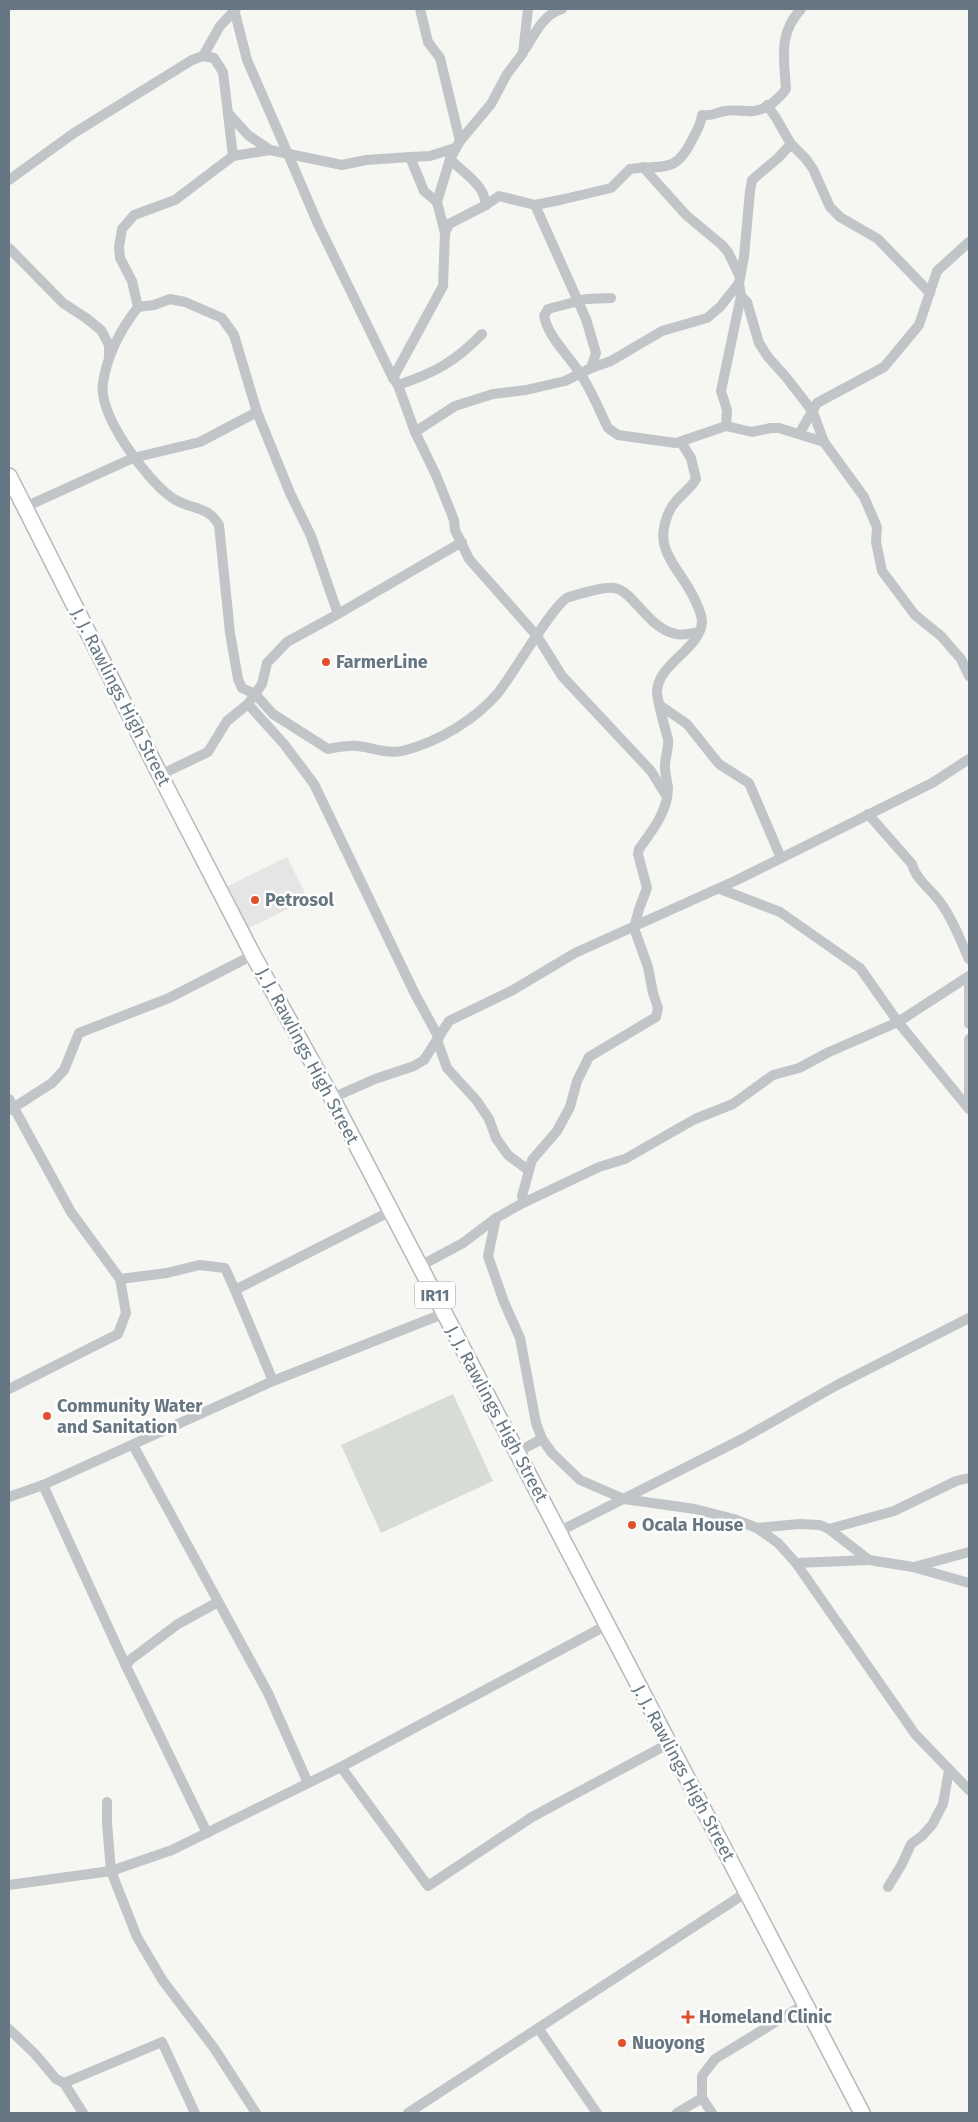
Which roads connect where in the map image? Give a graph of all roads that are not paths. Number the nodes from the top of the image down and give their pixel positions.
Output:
1 (235, 9) edge
2 (420, 9) edge
3 (528, 9) edge
4 (562, 9) edge
5 (800, 9) edge
6 (523, 53) junction
7 (203, 56) junction
8 (767, 105) junction
9 (229, 114) junction
10 (790, 144) junction
11 (458, 145) junction
12 (270, 150) junction
13 (288, 154) junction
14 (233, 156) junction
15 (410, 157) junction
16 (450, 159) junction
17 (643, 167) junction
18 (9, 180) edge
19 (437, 202) junction
20 (486, 205) junction
21 (535, 205) junction
22 (444, 233) junction
23 (969, 242) edge
24 (9, 248) edge
25 (740, 280) junction
26 (930, 293) junction
27 (741, 296) junction
28 (612, 298) dead end
29 (577, 301) junction
30 (138, 307) junction
31 (482, 334) dead end
32 (109, 358) junction
33 (591, 368) junction
34 (581, 374) junction
35 (395, 381) junction
36 (257, 412) junction
37 (813, 412) junction
38 (726, 426) junction
39 (415, 432) junction
40 (799, 434) junction
41 (681, 442) junction
42 (824, 442) junction
43 (133, 458) junction
44 (9, 476) edge
45 (25, 507) junction
46 (462, 542) junction
47 (338, 614) junction
48 (699, 632) junction
49 (679, 635) junction
50 (537, 636) junction
51 (683, 651) junction
52 (969, 676) edge
53 (255, 694) junction
54 (248, 704) junction
55 (660, 706) junction
56 (969, 759) edge
57 (160, 776) junction
58 (667, 797) junction
59 (868, 814) junction
60 (781, 858) junction
61 (720, 889) junction
62 (634, 928) junction
63 (254, 955) junction
64 (969, 959) edge
65 (969, 976) edge
66 (969, 986) edge
67 (898, 1022) junction
68 (969, 1024) edge
69 (438, 1039) junction
70 (969, 1039) edge
71 (969, 1095) edge
72 (332, 1098) junction
73 (9, 1099) edge
74 (12, 1110) edge
75 (969, 1110) edge
76 (528, 1170) junction
77 (523, 1203) junction
78 (391, 1211) junction
79 (496, 1218) junction
80 (420, 1266) junction
81 (120, 1279) junction
82 (235, 1290) junction
83 (444, 1314) junction
84 (969, 1318) edge
85 (273, 1381) junction
86 (9, 1390) edge
87 (542, 1439) junction
88 (133, 1445) junction
89 (517, 1452) junction
90 (969, 1478) edge
91 (43, 1485) junction
92 (9, 1496) edge
93 (624, 1499) junction
94 (757, 1528) junction
95 (828, 1529) junction
96 (558, 1532) junction
97 (969, 1552) edge
98 (869, 1560) junction
99 (796, 1563) junction
100 (913, 1567) junction
101 (969, 1583) edge
102 (218, 1602) junction
103 (607, 1625) junction
104 (126, 1666) junction
105 (668, 1744) junction
106 (341, 1767) junction
107 (949, 1770) junction
108 (308, 1783) junction
109 (969, 1790) edge
110 (107, 1802) dead end
111 (207, 1833) junction
112 (111, 1871) junction
113 (9, 1885) edge
114 (888, 1887) dead end
115 (747, 1892) junction
116 (805, 2004) junction
117 (538, 2028) junction
118 (9, 2029) edge
119 (64, 2083) junction
120 (702, 2098) junction
121 (83, 2113) edge
122 (195, 2113) edge
123 (255, 2113) edge
124 (408, 2113) edge
125 (597, 2113) edge
126 (677, 2113) edge
127 (712, 2113) edge
128 (862, 2113) edge

1 - 7 street
1 - 13 street
2 - 11 street
3 - 6 street
4 - 6 street
5 - 8 street
6 - 11 street
7 - 9 street
7 - 18 street
8 - 10 street
8 - 17 street
9 - 12 street
9 - 14 street
10 - 25 street
10 - 26 street
11 - 15 street
11 - 16 street
12 - 13 street
12 - 14 street
13 - 15 street
13 - 35 street
14 - 30 street
15 - 19 street
16 - 19 street
16 - 20 street
17 - 21 street
17 - 25 street
19 - 22 street
20 - 21 street
20 - 22 street
21 - 29 street
22 - 35 street
23 - 26 street
24 - 32 street
25 - 27 street
25 - 33 street
26 - 37 street
27 - 37 street
27 - 38 street
28 - 29 street
29 - 33 street
29 - 34 street
30 - 32 street
30 - 36 street
31 - 35 street
32 - 43 street
33 - 34 street
34 - 39 street
34 - 41 street
35 - 39 street
36 - 43 street
36 - 47 street
37 - 40 street
37 - 42 street
38 - 40 street
38 - 41 street
39 - 46 street
40 - 42 street
41 - 48 street
42 - 52 street
43 - 45 street
43 - 53 street
44 - 45 main road, J. J. Rawlings High Street / IR11
45 - 57 main road, J. J. Rawlings High Street / IR11
46 - 47 street
46 - 50 street
47 - 53 street
48 - 49 street
48 - 51 street
49 - 50 street
49 - 51 street
50 - 53 street
50 - 58 street
51 - 55 street
53 - 54 street
54 - 57 street
54 - 69 street
55 - 58 street
55 - 60 street
56 - 59 street
57 - 63 main road, J. J. Rawlings High Street / IR11
58 - 62 street
59 - 60 street
59 - 64 street
60 - 61 street
61 - 62 street
61 - 67 street
62 - 69 street
62 - 76 street
63 - 72 main road, J. J. Rawlings High Street / IR11
63 - 74 street
65 - 67 street
66 - 68 street
67 - 75 street
67 - 77 street
69 - 72 street
69 - 76 street
70 - 71 street
72 - 78 main road, J. J. Rawlings High Street / IR11
73 - 74 street
74 - 81 street
76 - 77 street
77 - 79 street
78 - 80 main road, J. J. Rawlings High Street / IR11
78 - 82 street
79 - 80 street
79 - 87 street
80 - 83 main road, J. J. Rawlings High Street / IR11
81 - 82 street
81 - 86 street
82 - 85 street
83 - 85 street
83 - 89 main road, J. J. Rawlings High Street / IR11
84 - 93 street
85 - 88 street
87 - 89 street
87 - 93 street
88 - 91 street
88 - 102 street
89 - 96 main road, J. J. Rawlings High Street / IR11
90 - 95 street
91 - 92 street
91 - 104 street
93 - 94 street
93 - 96 street
94 - 95 street
94 - 99 street
95 - 98 street
96 - 103 main road, J. J. Rawlings High Street / IR11
97 - 100 street
98 - 99 street
98 - 100 street
99 - 107 street
100 - 101 street
102 - 104 street
102 - 108 street
103 - 105 main road, J. J. Rawlings High Street / IR11
103 - 106 street
104 - 111 street
105 - 106 street
105 - 115 main road, J. J. Rawlings High Street / IR11
106 - 108 street
107 - 109 street
107 - 114 street
108 - 111 street
110 - 112 street
111 - 112 street
112 - 113 street
112 - 123 street
115 - 116 main road, J. J. Rawlings High Street / IR11
115 - 117 street
116 - 120 street
116 - 128 main road, J. J. Rawlings High Street / IR11
117 - 124 street
117 - 125 street
118 - 119 street
119 - 121 street
119 - 122 street
120 - 126 street
120 - 127 street

